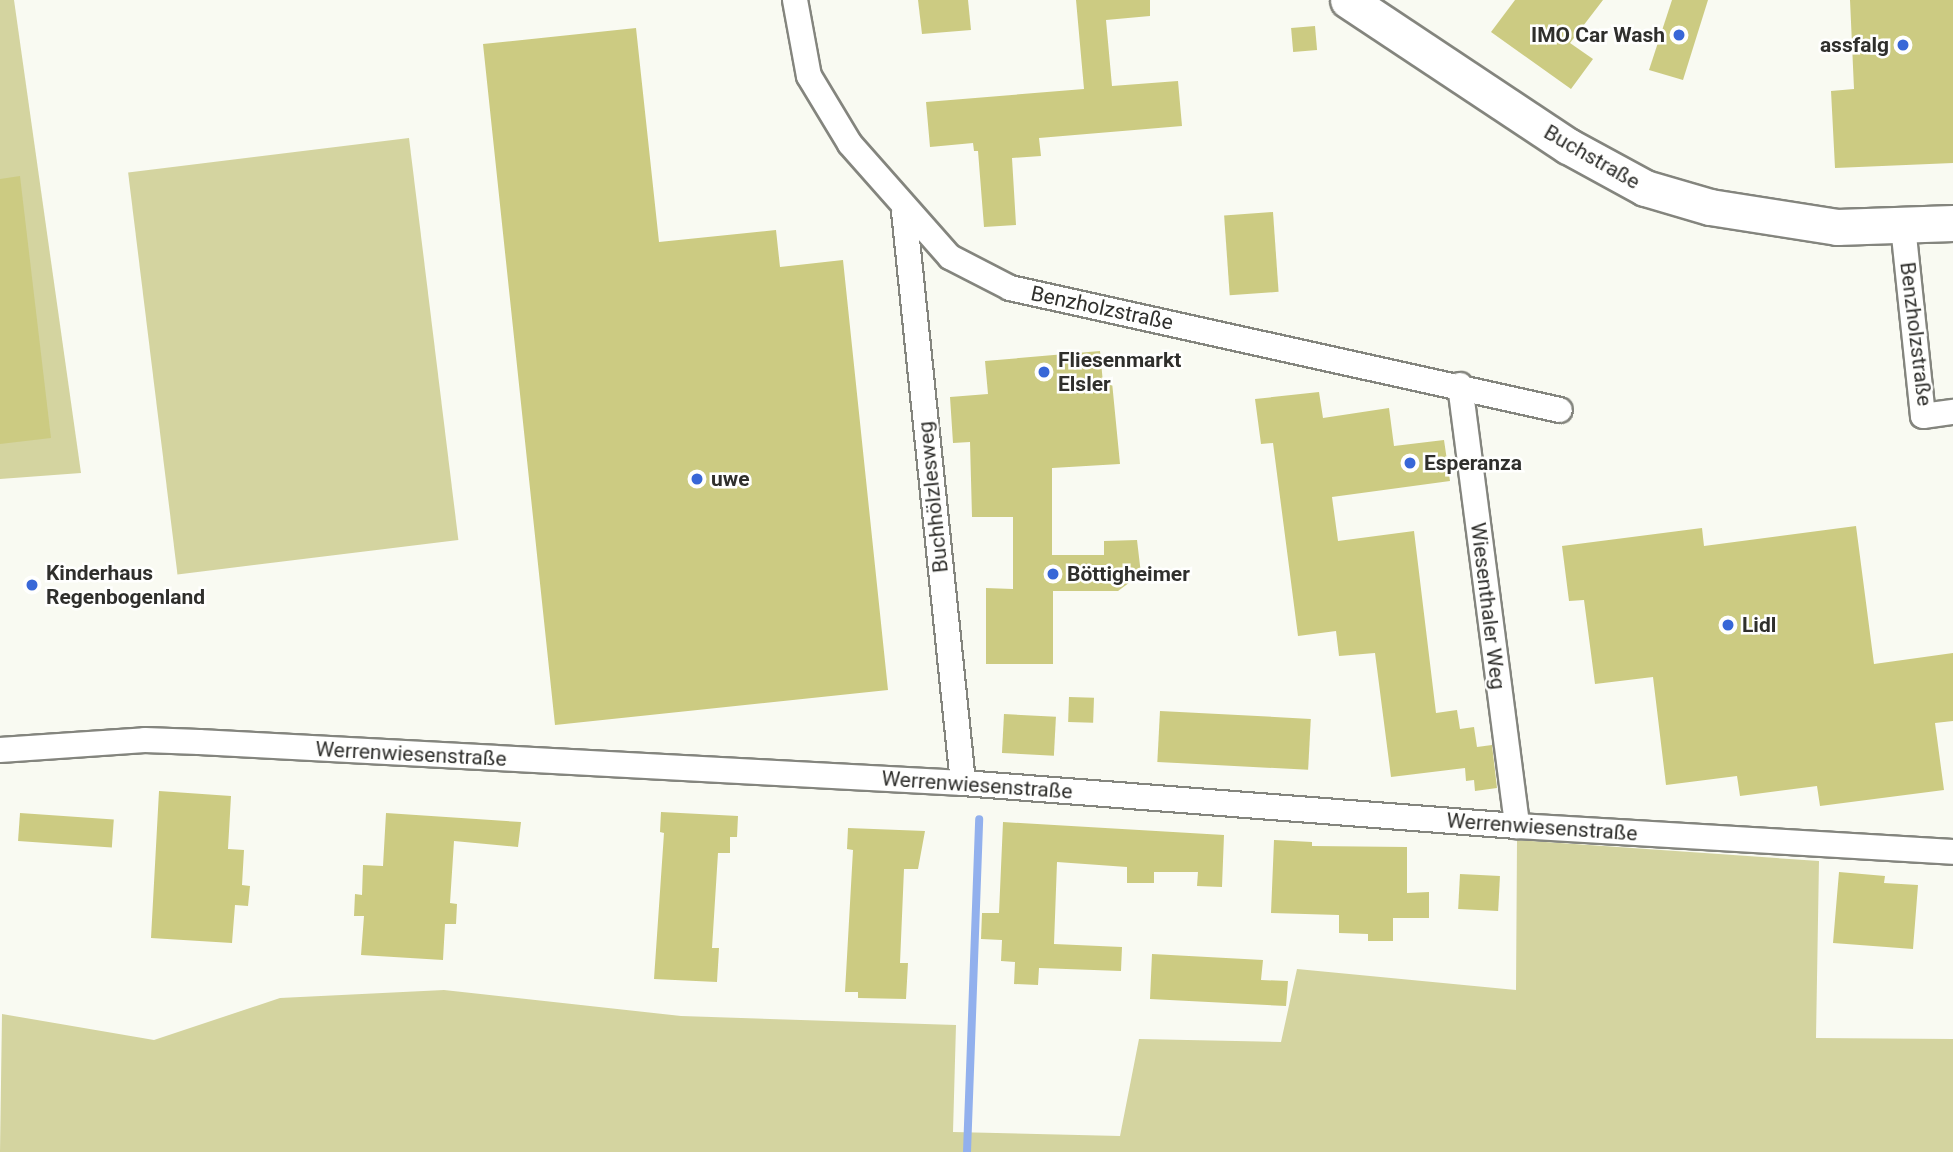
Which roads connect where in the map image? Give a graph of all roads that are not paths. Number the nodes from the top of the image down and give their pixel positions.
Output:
1 (795, 0) edge
2 (1348, 0) edge
3 (904, 211) junction
4 (1953, 223) edge
5 (1903, 226) junction
6 (1460, 385) junction
7 (1560, 410) dead end
8 (1953, 412) edge
9 (0, 750) edge
10 (963, 783) junction
11 (1517, 826) junction
12 (1953, 852) edge

1 - 3 street, Benzholzstraße
2 - 5 street, Buchstraße
3 - 6 street, Benzholzstraße
3 - 10 street, Buchhölzlesweg
4 - 5 street, Buchstraße
5 - 8 street, Benzholzstraße
6 - 7 street, Benzholzstraße
6 - 11 street, Wiesenthaler Weg
9 - 10 street, Werrenwiesenstraße
10 - 11 street, Werrenwiesenstraße
11 - 12 street, Werrenwiesenstraße

